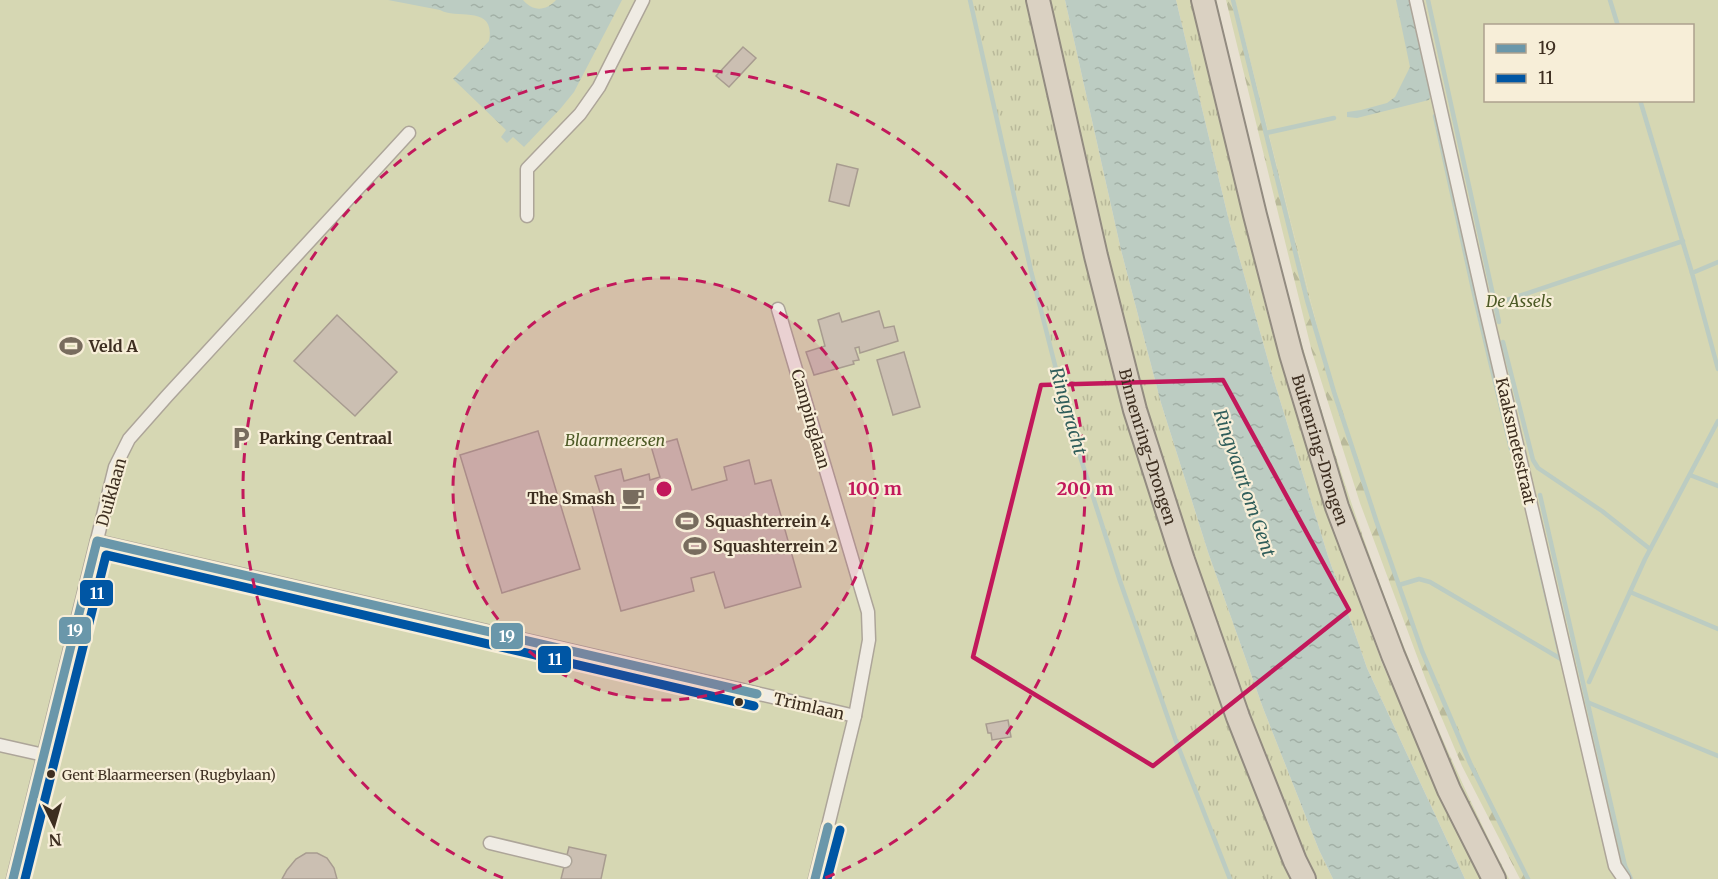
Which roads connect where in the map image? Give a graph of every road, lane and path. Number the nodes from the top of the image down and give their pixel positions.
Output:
1 (643, 0) edge
2 (1038, 0) edge
3 (1203, 0) edge
4 (1416, 0) edge
5 (409, 133) dead end
6 (527, 216) dead end
7 (778, 309) dead end
8 (97, 541) junction
9 (855, 716) junction
10 (0, 745) edge
11 (44, 755) junction
12 (490, 843) dead end
13 (566, 861) dead end
14 (14, 879) edge
15 (815, 879) edge
16 (1304, 879) edge
17 (1494, 879) edge
18 (1624, 879) edge

1 - 6 street
2 - 16 highway, Binnenring-Drongen
3 - 17 highway, Buitenring-Drongen
4 - 18 street, Kaaksmetestraat
5 - 8 street, Duiklaan
7 - 9 street, Campinglaan
8 - 9 street, Trimlaan
8 - 11 street, Duiklaan
9 - 15 street, Campinglaan
10 - 11 street
11 - 14 street, Duiklaan
12 - 13 street

